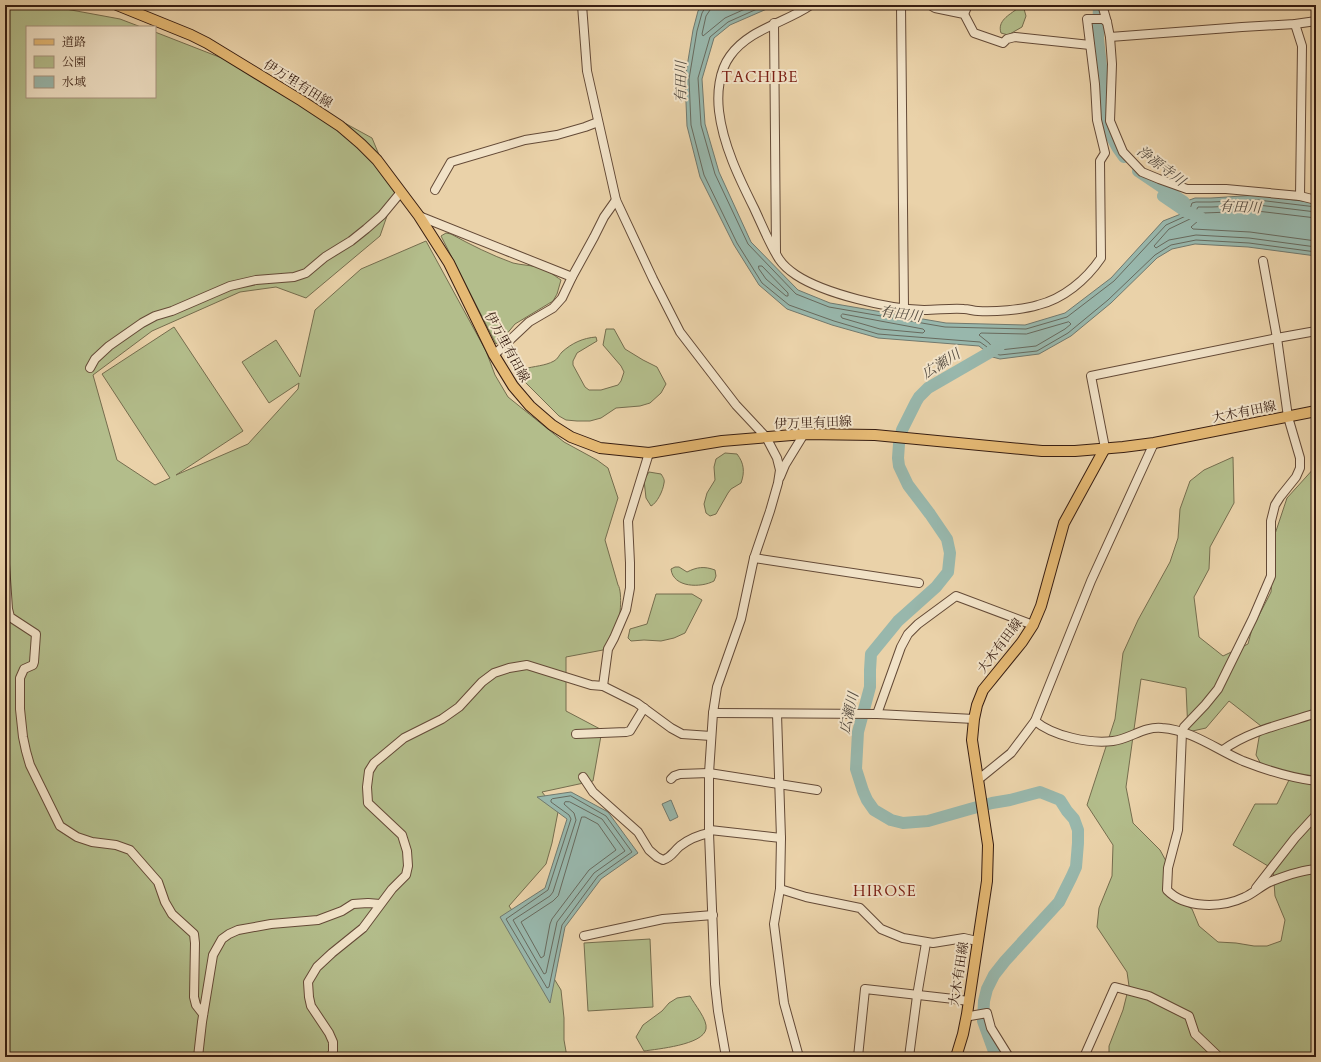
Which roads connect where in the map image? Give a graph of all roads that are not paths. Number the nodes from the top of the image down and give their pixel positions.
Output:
1 (117, 5) edge
2 (582, 5) edge
3 (811, 5) edge
4 (901, 5) edge
5 (930, 5) edge
6 (968, 5) edge
7 (1103, 5) edge
8 (964, 14) junction
9 (1105, 20) junction
10 (1316, 21) edge
11 (774, 23) junction
12 (1295, 24) junction
13 (1110, 37) junction
14 (1090, 45) junction
15 (598, 122) junction
16 (435, 190) dead end
17 (401, 192) junction
18 (1300, 196) junction
19 (616, 200) junction
20 (1316, 200) edge
21 (419, 216) junction
22 (776, 253) junction
23 (1263, 261) dead end
24 (572, 276) junction
25 (904, 308) junction
26 (1316, 331) edge
27 (1276, 338) junction
28 (494, 355) junction
29 (90, 368) dead end
30 (1316, 411) edge
31 (1288, 417) junction
32 (804, 434) junction
33 (766, 437) junction
34 (1154, 443) junction
35 (1105, 448) junction
36 (649, 453) junction
37 (778, 483) junction
38 (754, 558) junction
39 (5, 564) edge
40 (919, 583) dead end
41 (1033, 625) junction
42 (603, 686) junction
43 (644, 708) junction
44 (713, 713) junction
45 (1316, 713) edge
46 (777, 714) junction
47 (877, 714) junction
48 (974, 719) junction
49 (1035, 721) junction
50 (1182, 732) junction
51 (576, 734) dead end
52 (711, 736) junction
53 (1223, 750) junction
54 (710, 772) junction
55 (583, 777) dead end
56 (671, 779) dead end
57 (979, 779) junction
58 (1316, 781) edge
59 (779, 785) junction
60 (817, 790) dead end
61 (1316, 815) edge
62 (710, 831) junction
63 (781, 838) junction
64 (1316, 869) edge
65 (780, 889) junction
66 (1252, 893) junction
67 (380, 904) junction
68 (713, 915) junction
69 (584, 936) dead end
70 (977, 941) junction
71 (926, 942) junction
72 (917, 996) junction
73 (968, 1002) junction
74 (203, 1014) junction
75 (968, 1015) junction
76 (198, 1057) edge
77 (330, 1057) edge
78 (726, 1057) edge
79 (801, 1057) edge
80 (858, 1057) edge
81 (909, 1057) edge
82 (956, 1057) edge
83 (1009, 1057) edge
84 (1084, 1057) edge
85 (1219, 1057) edge

1 - 17 main road, 伊万里有田線
2 - 15 street
3 - 11 street
4 - 25 street
5 - 8 street
6 - 8 street
7 - 9 street
8 - 14 street
9 - 13 street
9 - 14 street
10 - 12 street
11 - 22 street
11 - 22 street
12 - 13 street
12 - 18 street
13 - 18 street
14 - 25 street
15 - 16 street
15 - 19 street
17 - 21 main road, 伊万里有田線
17 - 29 street
18 - 20 street
19 - 24 street
19 - 33 street
21 - 24 street
21 - 28 main road, 伊万里有田線
22 - 25 street
23 - 27 street
24 - 28 street
26 - 27 street
27 - 31 street
27 - 35 street
28 - 36 main road, 伊万里有田線
30 - 31 main road, 大木有田線
31 - 34 main road, 大木有田線
31 - 50 street
32 - 33 main road, 伊万里有田線
32 - 35 main road, 伊万里有田線
32 - 37 street
33 - 36 main road, 伊万里有田線
33 - 37 street
34 - 35 main road, 大木有田線
34 - 49 street
35 - 41 main road, 大木有田線
36 - 42 street
37 - 38 street
38 - 40 street
38 - 44 street
39 - 74 street
41 - 47 street
41 - 48 main road, 大木有田線
42 - 43 street
42 - 67 street
43 - 51 street
43 - 52 street
44 - 46 street
44 - 52 street
45 - 53 street
46 - 47 street
46 - 59 street
47 - 48 street
48 - 57 main road, 大木有田線
49 - 50 street
49 - 57 street
50 - 53 street
50 - 66 street
52 - 54 street
53 - 58 street
54 - 56 street
54 - 59 street
54 - 62 street
55 - 62 street
57 - 70 main road, 大木有田線
59 - 60 street
59 - 63 street
61 - 66 street
62 - 63 street
62 - 68 street
63 - 65 street
64 - 66 street
65 - 71 street
65 - 79 street
67 - 74 street
67 - 77 street
68 - 69 street
68 - 78 street
70 - 71 street
70 - 73 main road, 大木有田線
71 - 72 street
72 - 73 street
72 - 80 street
72 - 81 street
73 - 75 main road, 大木有田線
74 - 76 street
75 - 82 main road, 大木有田線
75 - 83 street
84 - 85 street

